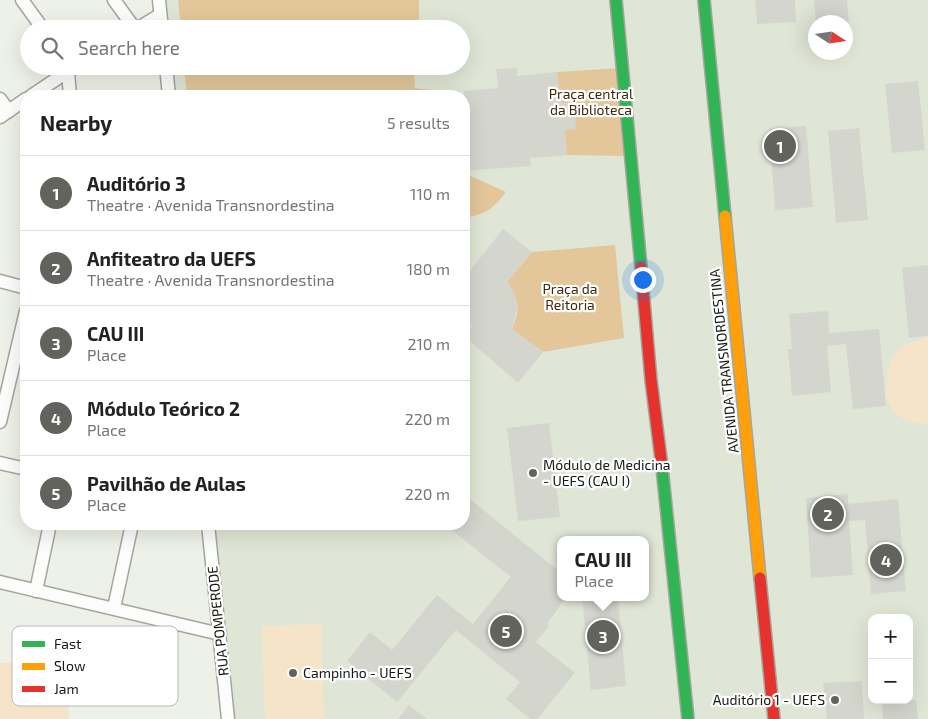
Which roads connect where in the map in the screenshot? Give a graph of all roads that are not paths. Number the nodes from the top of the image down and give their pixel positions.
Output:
1 (22, 0) edge
2 (114, 0) edge
3 (159, 0) edge
4 (616, 0) edge
5 (704, 0) edge
6 (160, 15) junction
7 (36, 20) edge
8 (129, 20) edge
9 (151, 20) edge
10 (161, 20) edge
11 (62, 75) edge
12 (72, 75) edge
13 (167, 75) edge
14 (40, 90) edge
15 (70, 90) edge
16 (168, 90) edge
17 (0, 99) edge
18 (20, 103) edge
19 (4, 114) edge
20 (0, 281) edge
21 (20, 286) edge
22 (20, 337) edge
23 (0, 422) edge
24 (0, 463) edge
25 (20, 468) edge
26 (49, 530) edge
27 (131, 530) edge
28 (209, 530) edge
29 (0, 582) edge
30 (36, 591) junction
31 (114, 608) junction
32 (220, 634) junction
33 (228, 719) edge
34 (688, 719) edge
35 (774, 719) edge

1 - 7 street
2 - 8 street
3 - 6 street
4 - 34 street
5 - 35 street, AVENIDA TRANSNORDESTINA
6 - 9 street
6 - 10 street
11 - 14 street
12 - 15 street
13 - 16 street
17 - 19 street
18 - 19 street
20 - 21 street
22 - 23 street
24 - 25 street
26 - 30 street
27 - 31 street
28 - 32 street, RUA POMPERODE
29 - 30 street
30 - 31 street
31 - 32 street
32 - 33 street, RUA POMPERODE

